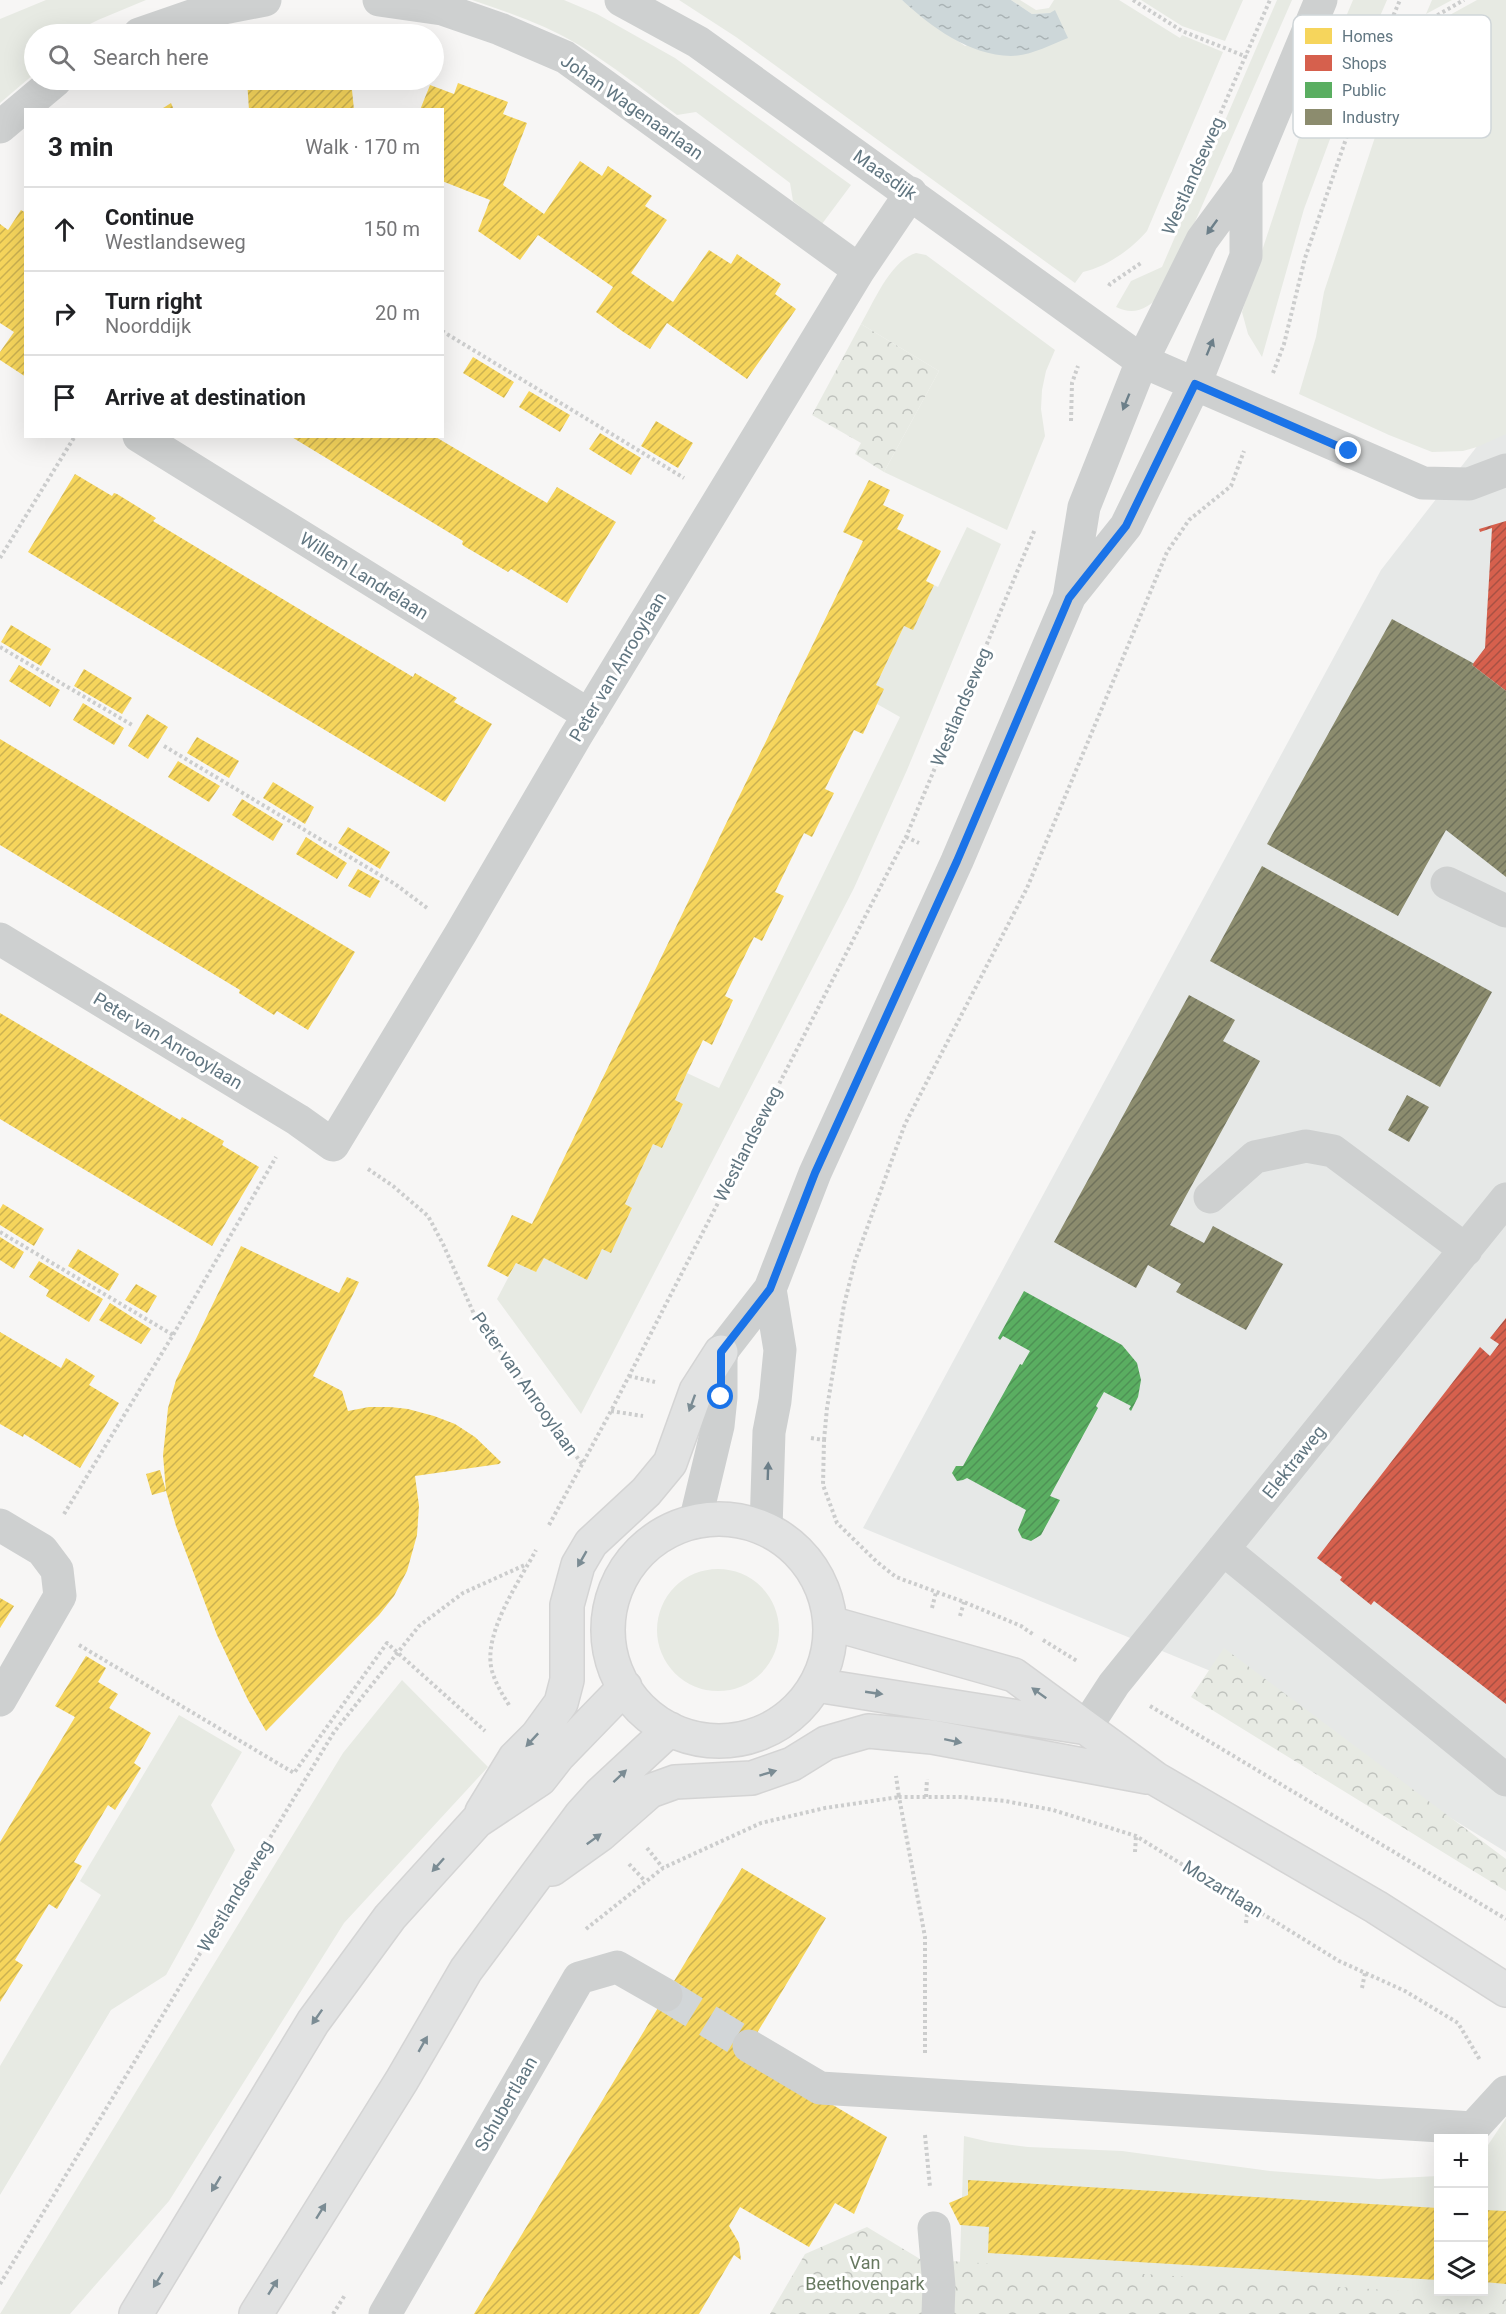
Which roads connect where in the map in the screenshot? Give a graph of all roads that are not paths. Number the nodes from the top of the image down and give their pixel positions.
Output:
1 (265, 0) edge
2 (380, 0) edge
3 (621, 0) edge
4 (1321, 0) edge
5 (1315, 15) edge
6 (168, 24) edge
7 (1293, 67) edge
8 (44, 90) edge
9 (0, 127) edge
10 (1246, 180) junction
11 (911, 193) junction
12 (859, 270) junction
13 (1142, 361) junction
14 (1195, 384) junction
15 (142, 438) edge
16 (1506, 470) edge
17 (1069, 598) junction
18 (589, 715) junction
19 (1447, 884) dead end
20 (1506, 911) edge
21 (0, 939) edge
22 (1210, 1197) dead end
23 (1506, 1199) edge
24 (1466, 1250) junction
25 (770, 1289) junction
26 (721, 1352) junction
27 (695, 1522) junction
28 (0, 1525) edge
29 (766, 1529) junction
30 (1223, 1549) junction
31 (830, 1623) junction
32 (816, 1684) junction
33 (625, 1687) junction
34 (0, 1700) edge
35 (1086, 1727) junction
36 (670, 1729) junction
37 (1156, 1779) junction
38 (1506, 1780) edge
39 (477, 1821) junction
40 (529, 1885) junction
41 (1506, 1990) edge
42 (666, 1995) tunnel mouth
43 (749, 2046) tunnel mouth
44 (1506, 2092) edge
45 (934, 2228) road end
46 (136, 2314) edge
47 (256, 2314) edge
48 (385, 2314) edge
49 (938, 2314) edge

1 - 6 street
2 - 12 street, Johan Wagenaarlaan
3 - 11 street, Maasdijk
4 - 5 street, Westlandseweg
7 - 10 street, Westlandseweg
8 - 9 street
10 -> 13 street, Westlandseweg
14 -> 10 street, Westlandseweg
11 - 12 street, Peter van Anrooylaan
11 - 13 street, Maasdijk
12 - 18 street, Peter van Anrooylaan
13 - 14 street, Maasdijk
13 -> 17 street, Westlandseweg
14 - 16 street, Maasdijk
14 - 17 street, Westlandseweg
15 - 18 street, Willem Landrélaan
17 - 25 street, Westlandseweg
18 - 21 street, Peter van Anrooylaan
19 - 20 street
22 - 24 street
23 - 24 street, Elektraweg
24 - 30 street, Elektraweg
25 - 26 street, Westlandseweg
29 -> 25 street
26 - 27 street
26 -> 39 main road
27 - 29 main road
27 - 33 main road
28 - 34 street
29 - 31 main road
30 - 35 street, Elektraweg
30 - 38 street
31 - 32 main road
35 -> 31 main road
32 -> 35 main road
32 - 36 main road
33 - 36 main road
33 - 39 main road
35 - 37 main road
40 -> 36 main road
40 -> 37 main road
37 - 41 main road
39 -> 46 main road
47 -> 40 main road
42 - 48 street, Schubertlaan
43 - 44 street
45 - 49 street

